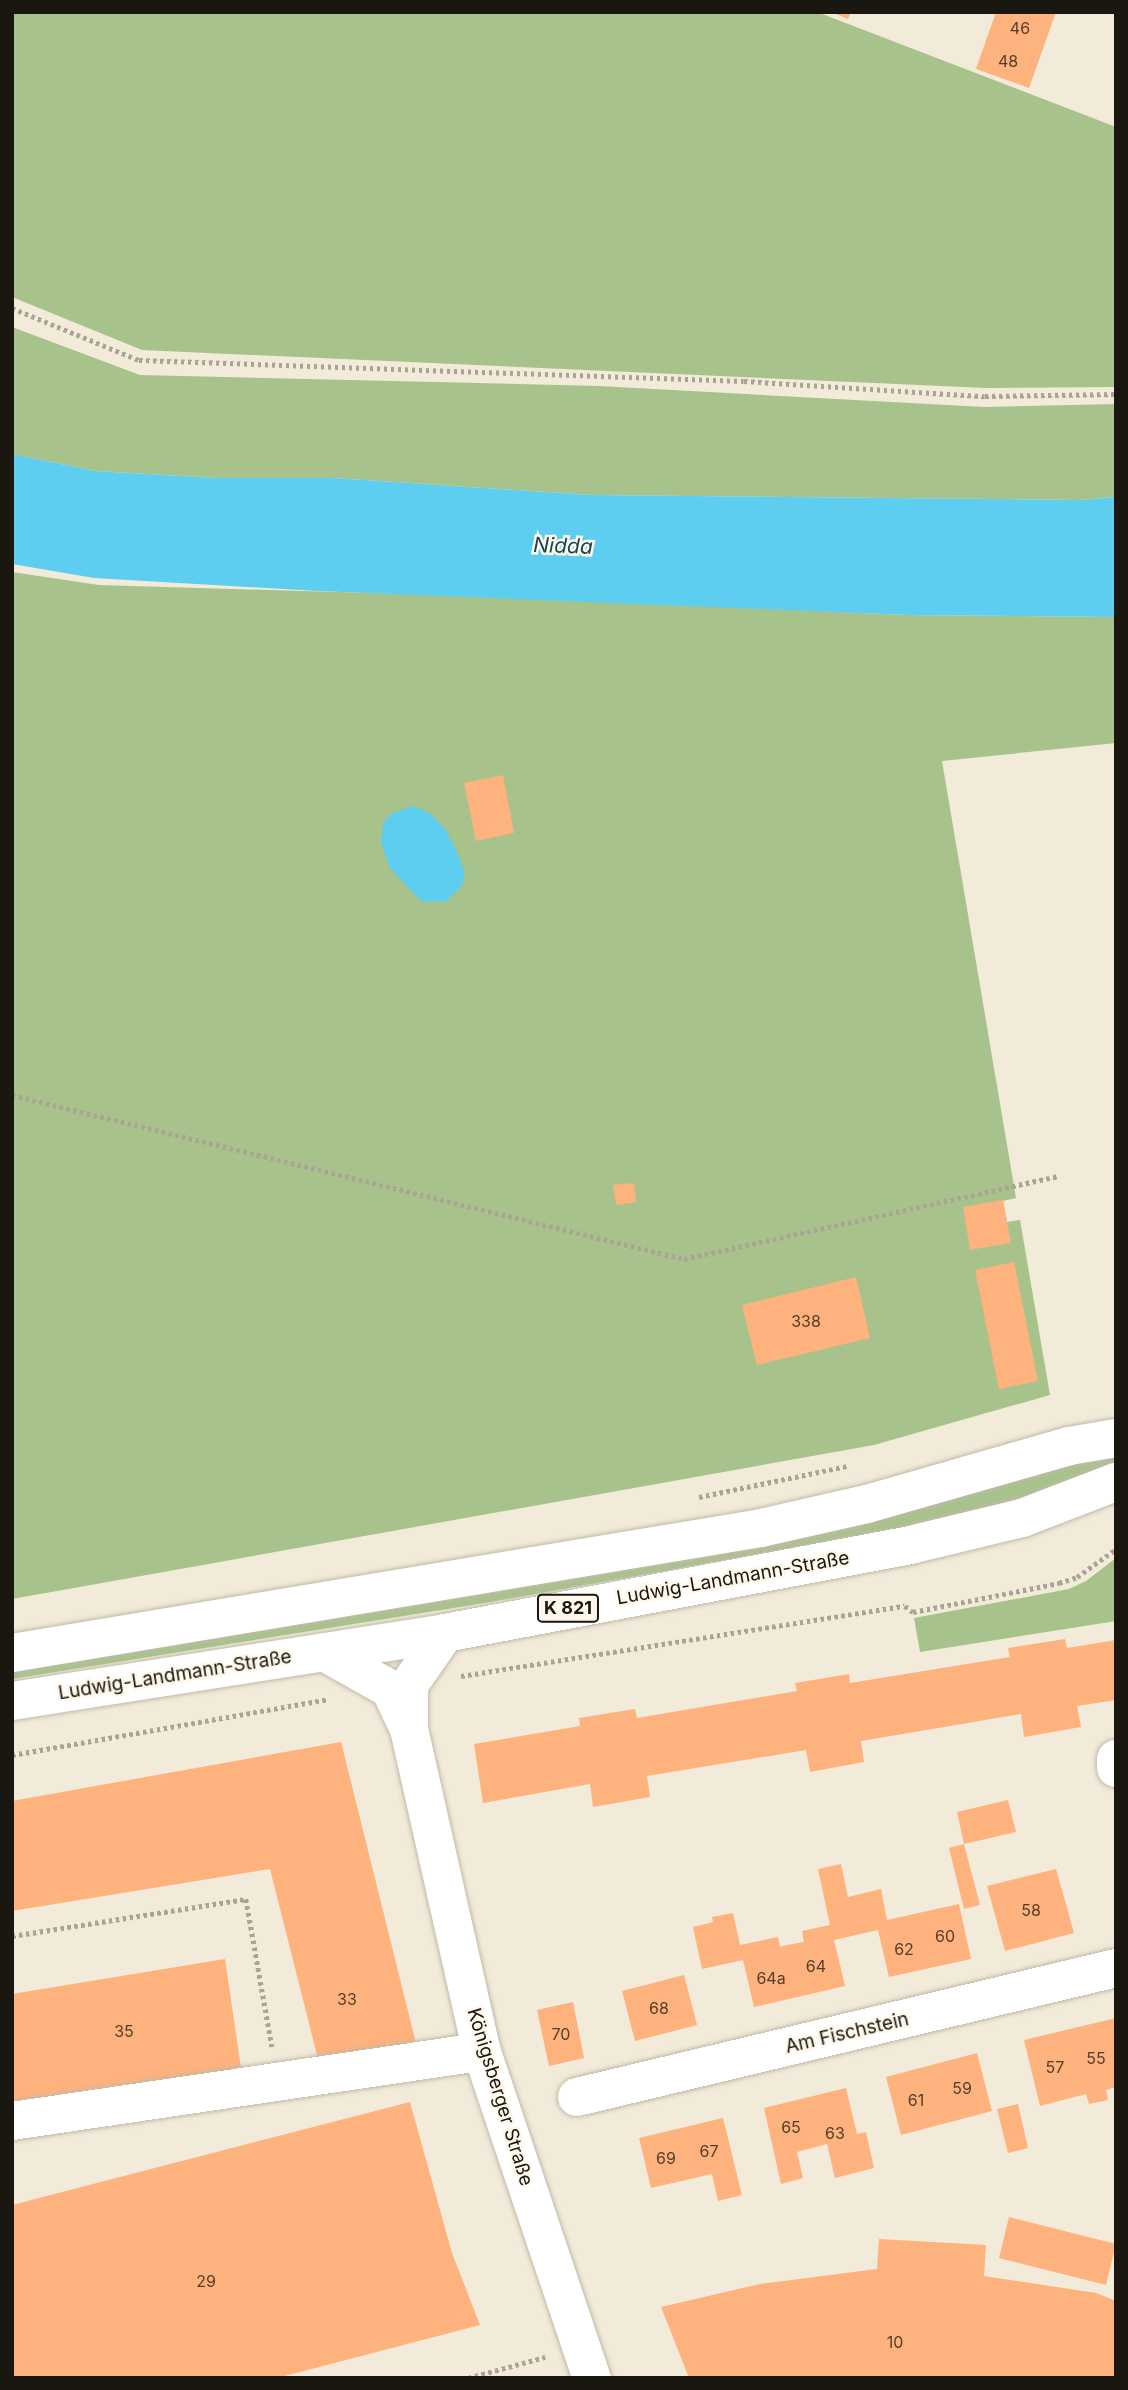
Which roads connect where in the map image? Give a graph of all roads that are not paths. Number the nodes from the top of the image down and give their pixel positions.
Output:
1 (1116, 1438) edge
2 (1116, 1482) edge
3 (446, 1633) junction
4 (324, 1652) junction
5 (12, 1653) edge
6 (12, 1701) edge
7 (409, 1729) junction
8 (1116, 1759) edge
9 (1116, 1768) edge
10 (1116, 1968) edge
11 (482, 2052) junction
12 (577, 2097) dead end
13 (12, 2121) edge
14 (585, 2362) edge

1 - 5 main road, K 821
2 - 3 main road, Ludwig-Landmann-Straße / K 821
3 - 4 main road, Ludwig-Landmann-Straße / K 821
3 - 7 main road, Königsberger Straße
4 - 6 main road, Ludwig-Landmann-Straße / K 821
4 - 7 main road, Königsberger Straße
7 - 11 main road, Königsberger Straße
8 - 9 main road
10 - 12 main road, Am Fischstein
11 - 13 main road
11 - 14 main road, Königsberger Straße

